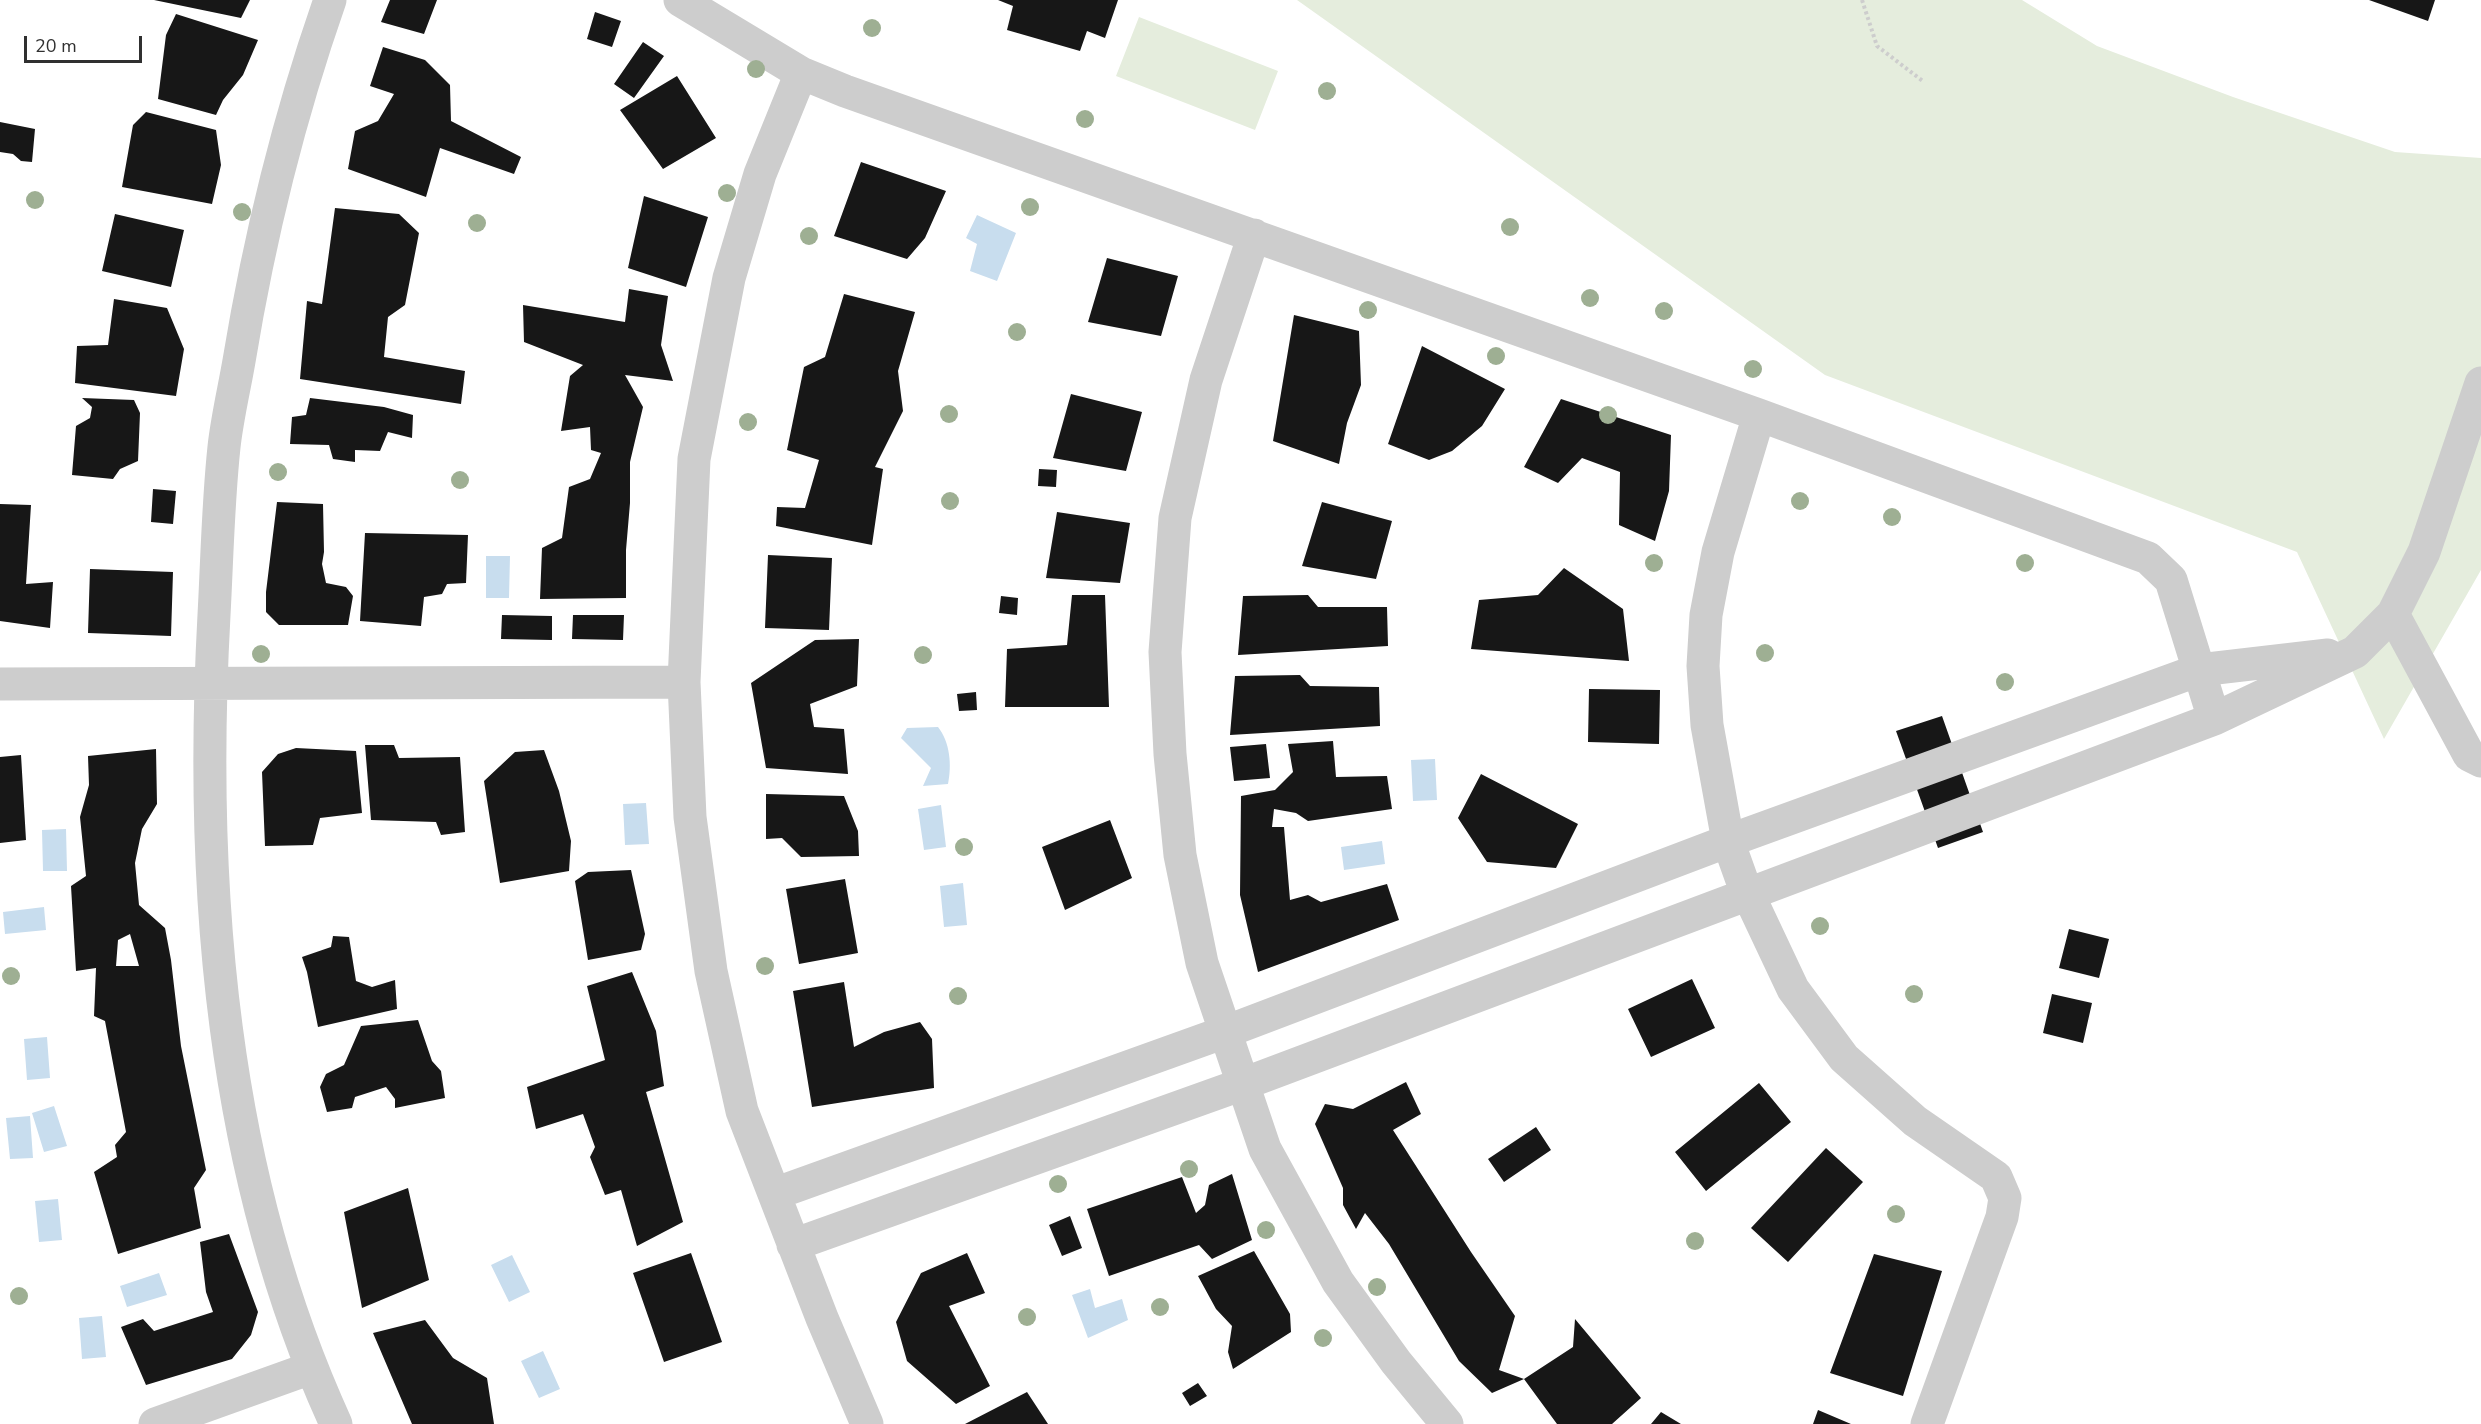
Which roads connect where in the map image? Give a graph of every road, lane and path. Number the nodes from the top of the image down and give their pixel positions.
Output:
1 (330, 0) edge
2 (680, 0) edge
3 (1862, 0) edge
4 (801, 73) junction
5 (1924, 81) dead end
6 (1254, 236) junction
7 (2481, 383) edge
8 (1759, 415) junction
9 (2393, 614) junction
10 (2355, 652) junction
11 (2199, 670) junction
12 (210, 682) junction
13 (684, 682) junction
14 (0, 684) edge
15 (2214, 719) junction
16 (2481, 761) edge
17 (1728, 841) junction
18 (1750, 895) junction
19 (1226, 1032) junction
20 (1244, 1084) junction
21 (774, 1194) junction
22 (793, 1245) junction
23 (311, 1368) junction
24 (155, 1424) edge
25 (336, 1424) edge
26 (867, 1424) edge
27 (1447, 1424) edge
28 (1927, 1424) edge

1 - 12 street
2 - 4 street
3 - 5 path
4 - 6 street
4 - 13 street
6 - 8 street
6 - 19 street
7 - 9 street
8 - 11 street
8 - 17 street
9 - 10 street
9 - 16 street
10 - 11 street
10 - 15 street
11 - 15 street
11 - 17 street
12 - 13 street
12 - 14 street
12 - 23 street
13 - 21 street
15 - 18 street
17 - 18 street
17 - 19 street
18 - 20 street
18 - 28 street
19 - 20 street
19 - 21 street
20 - 22 street
20 - 27 street
21 - 22 street
22 - 26 street
23 - 24 street
23 - 25 street

